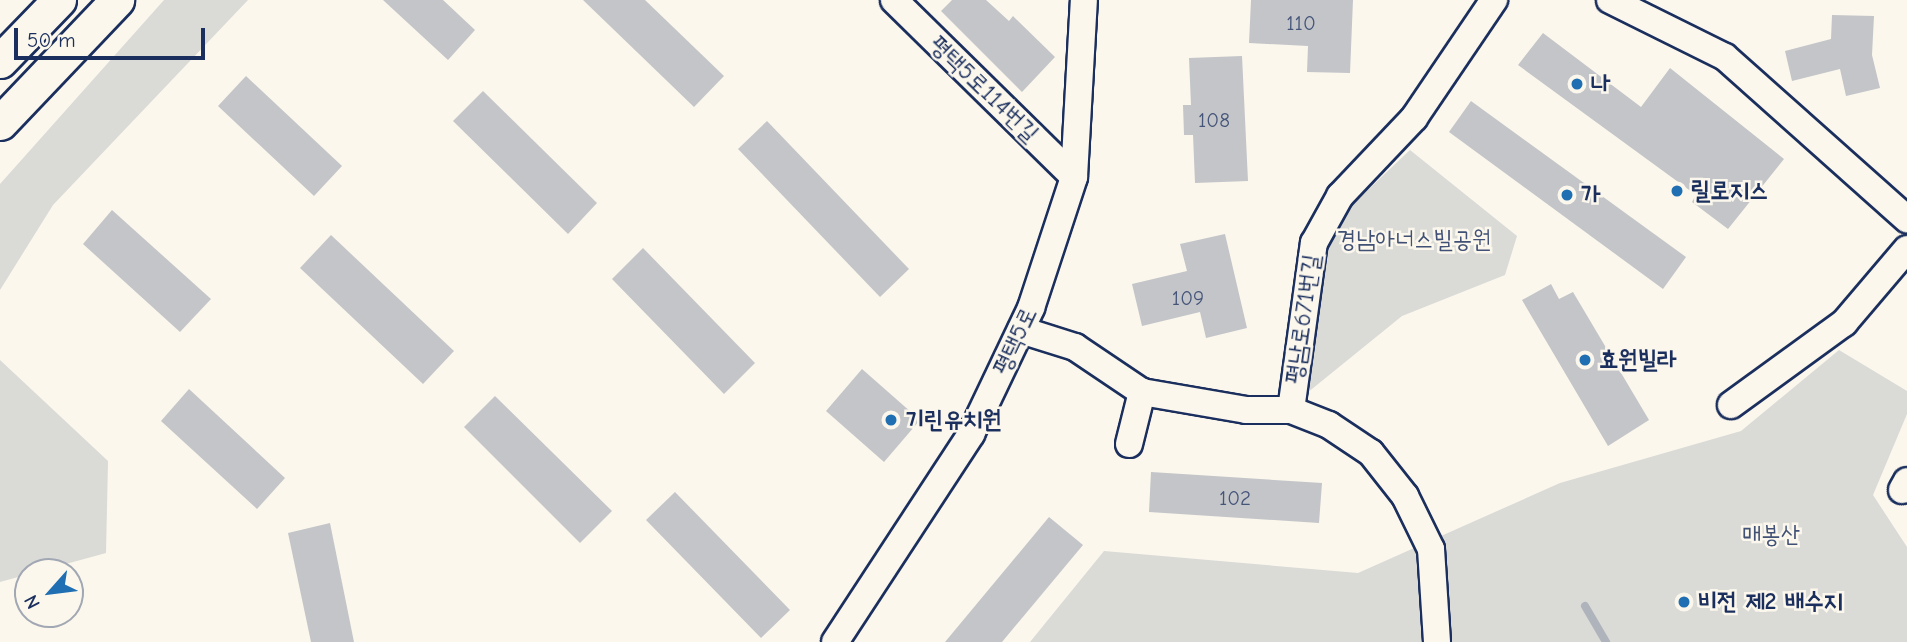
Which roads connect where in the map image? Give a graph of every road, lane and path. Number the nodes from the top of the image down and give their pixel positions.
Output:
1 (60, 0) edge
2 (117, 0) edge
3 (894, 0) edge
4 (1084, 0) edge
5 (1494, 0) edge
6 (1609, 0) edge
7 (78, 41) junction
8 (0, 61) edge
9 (0, 123) edge
10 (0, 148) edge
11 (1074, 177) junction
12 (1907, 219) edge
13 (1907, 249) edge
14 (1021, 330) junction
15 (1142, 392) junction
16 (1731, 405) dead end
17 (1291, 410) junction
18 (1129, 444) dead end
19 (835, 642) edge
20 (1437, 642) edge

1 - 8 main road
2 - 7 main road
3 - 11 street, 평택5로114번길
4 - 11 street, 평택5로
5 - 17 street, 평남로671번길
6 - 12 street
7 - 9 main road
7 - 10 main road
11 - 14 street, 평택5로
13 - 16 street
14 - 15 street, 평남로671번길
14 - 19 street, 평택5로
15 - 17 street, 평남로671번길
15 - 18 street
17 - 20 street

